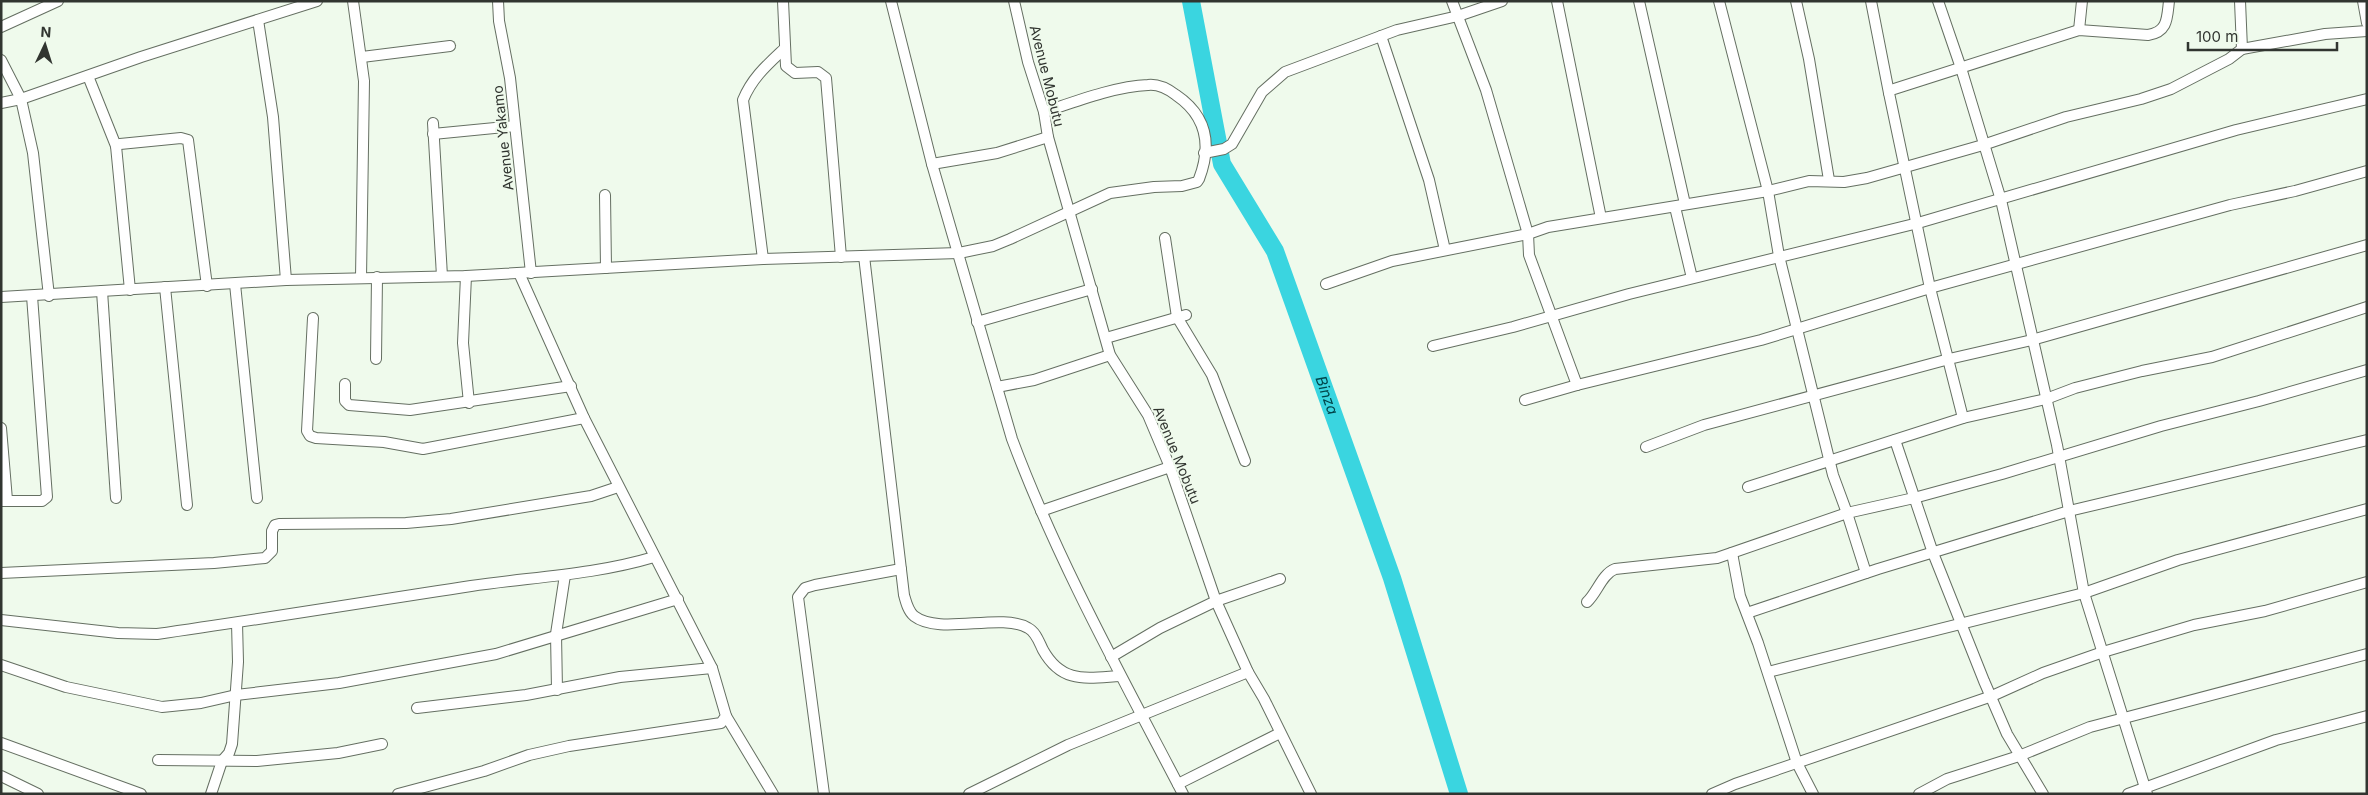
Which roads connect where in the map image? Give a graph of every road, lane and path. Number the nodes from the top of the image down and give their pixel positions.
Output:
1 (58, 1) edge
2 (317, 1) edge
3 (352, 1) edge
4 (498, 1) edge
5 (783, 1) edge
6 (891, 1) edge
7 (1014, 1) edge
8 (1452, 1) edge
9 (1502, 1) edge
10 (1557, 1) edge
11 (1639, 1) edge
12 (1718, 1) edge
13 (1796, 1) edge
14 (1871, 1) edge
15 (1938, 1) edge
16 (2082, 1) edge
17 (2169, 1) edge
18 (2240, 1) edge
19 (2363, 1) edge
20 (1458, 16) junction
21 (258, 20) junction
22 (2367, 23) edge
23 (1, 28) edge
24 (2079, 30) junction
25 (2367, 31) edge
26 (1381, 36) junction
27 (450, 46) dead end
28 (784, 49) junction
29 (2242, 49) junction
30 (362, 57) junction
31 (1, 60) edge
32 (1961, 68) junction
33 (88, 76) junction
34 (1889, 93) junction
35 (21, 99) junction
36 (2367, 99) edge
37 (1, 103) edge
38 (1044, 112) junction
39 (515, 126) junction
40 (1048, 138) junction
41 (1983, 145) junction
42 (116, 146) junction
43 (1207, 153) junction
44 (932, 164) junction
45 (1905, 169) junction
46 (2367, 171) edge
47 (1829, 180) junction
48 (1768, 191) junction
49 (605, 195) dead end
50 (2001, 200) junction
51 (1680, 205) junction
52 (1070, 211) junction
53 (1601, 218) junction
54 (1918, 223) junction
55 (1528, 234) junction
56 (1166, 238) dead end
57 (2367, 245) edge
58 (1445, 250) junction
59 (960, 253) junction
60 (864, 256) junction
61 (1779, 256) junction
62 (841, 257) junction
63 (763, 260) junction
64 (2016, 264) junction
65 (606, 268) junction
66 (531, 272) junction
67 (519, 273) junction
68 (442, 276) junction
69 (466, 276) junction
70 (377, 277) junction
71 (361, 278) junction
72 (1692, 278) junction
73 (286, 280) junction
74 (235, 284) junction
75 (1326, 284) dead end
76 (207, 286) junction
77 (165, 287) junction
78 (1930, 288) junction
79 (1092, 289) junction
80 (130, 290) junction
81 (102, 291) junction
82 (32, 296) junction
83 (50, 296) junction
84 (1, 297) edge
85 (2367, 307) edge
86 (1181, 316) junction
87 (1553, 316) junction
88 (313, 318) dead end
89 (977, 322) junction
90 (1796, 330) junction
91 (1106, 338) junction
92 (2032, 340) junction
93 (1433, 346) dead end
94 (1110, 355) junction
95 (376, 359) dead end
96 (1949, 359) junction
97 (2367, 370) edge
98 (345, 384) dead end
99 (1577, 385) junction
100 (571, 386) junction
101 (997, 387) junction
102 (1813, 397) junction
103 (2046, 399) junction
104 (1525, 400) dead end
105 (469, 403) junction
106 (584, 418) junction
107 (1963, 418) junction
108 (1, 428) edge
109 (1895, 440) junction
110 (2367, 440) edge
111 (1646, 447) dead end
112 (2059, 458) junction
113 (1245, 461) dead end
114 (1829, 461) junction
115 (1170, 467) junction
116 (618, 487) junction
117 (1748, 487) dead end
118 (116, 498) dead end
119 (257, 498) dead end
120 (1914, 498) junction
121 (4, 500) edge
122 (186, 505) dead end
123 (2367, 509) edge
124 (1041, 510) junction
125 (2069, 511) junction
126 (1847, 513) junction
127 (1732, 553) junction
128 (1933, 554) junction
129 (654, 557) junction
130 (901, 569) junction
131 (1, 573) edge
132 (1866, 573) junction
133 (565, 575) junction
134 (1280, 579) dead end
135 (2367, 582) edge
136 (2084, 593) junction
137 (678, 599) junction
138 (1216, 601) junction
139 (1586, 602) dead end
140 (1748, 613) junction
141 (1, 620) edge
142 (237, 622) junction
143 (1962, 624) junction
144 (556, 634) junction
145 (2103, 652) junction
146 (2367, 654) edge
147 (1111, 657) junction
148 (1, 665) edge
149 (712, 668) junction
150 (1248, 672) junction
151 (1768, 672) junction
152 (1120, 676) junction
153 (557, 690) junction
154 (236, 695) junction
155 (1992, 696) junction
156 (417, 708) dead end
157 (1141, 715) junction
158 (726, 716) junction
159 (2367, 716) edge
160 (2122, 720) junction
161 (1280, 733) junction
162 (1, 743) edge
163 (382, 744) dead end
164 (2019, 756) junction
165 (158, 760) dead end
166 (222, 761) junction
167 (1797, 763) junction
168 (1, 776) edge
169 (1181, 789) edge
170 (2145, 791) edge
171 (38, 794) edge
172 (141, 794) edge
173 (211, 794) edge
174 (398, 794) edge
175 (773, 794) edge
176 (824, 794) edge
177 (969, 794) edge
178 (1311, 794) edge
179 (1712, 794) edge
180 (1813, 794) edge
181 (1919, 794) edge
182 (2043, 794) edge
183 (2128, 794) edge

1 - 23 street
2 - 21 street
3 - 30 street
4 - 39 street, Avenue Yakamo
5 - 28 street
6 - 44 street
7 - 38 street, Avenue Mobutu
8 - 20 street
9 - 20 street
10 - 53 street
11 - 51 street
12 - 48 street
13 - 47 street
14 - 34 street
15 - 32 street
16 - 24 street
17 - 24 street
18 - 29 street
19 - 22 street
20 - 26 street
20 - 55 street
21 - 33 street
21 - 73 street
24 - 32 street
25 - 29 street
26 - 43 street
26 - 58 street
27 - 30 street
28 - 62 street
28 - 63 street
29 - 41 street
30 - 71 street
31 - 35 street
32 - 34 street
32 - 41 street
33 - 35 street
33 - 42 street
34 - 45 street
35 - 37 street
35 - 83 street
36 - 50 street
38 - 40 street, Avenue Mobutu
38 - 43 street
39 - 66 street, Avenue Yakamo
39 - 68 street
40 - 44 street
40 - 52 street, Avenue Mobutu
41 - 45 street
41 - 50 street
42 - 76 street
42 - 80 street
43 - 52 street
44 - 59 street
45 - 47 street
45 - 54 street
46 - 64 street
47 - 48 street
48 - 51 street
48 - 61 street
49 - 65 street
50 - 54 street
50 - 64 street
51 - 53 street
51 - 72 street
52 - 59 street
52 - 79 street, Avenue Mobutu
53 - 55 street
54 - 61 street
54 - 78 street
55 - 58 street
55 - 87 street
56 - 86 street
57 - 92 street
58 - 75 street
59 - 60 street
59 - 89 street
60 - 62 street
60 - 130 street
61 - 72 street
61 - 90 street
62 - 63 street
63 - 65 street
64 - 78 street
64 - 92 street
65 - 66 street
66 - 67 street
67 - 69 street
67 - 100 street
68 - 69 street
68 - 70 street
69 - 105 street
70 - 71 street
70 - 95 street
71 - 73 street
72 - 87 street
73 - 74 street
74 - 76 street
74 - 119 street
76 - 77 street
77 - 80 street
77 - 122 street
78 - 90 street
78 - 96 street
79 - 89 street
79 - 91 street, Avenue Mobutu
80 - 81 street
81 - 83 street
81 - 118 street
82 - 83 street
82 - 84 street
82 - 121 street
85 - 103 street
86 - 91 street
86 - 113 street
87 - 93 street
87 - 99 street
88 - 106 street
89 - 101 street
90 - 99 street
90 - 102 street
91 - 94 street, Avenue Mobutu
92 - 96 street
92 - 103 street
94 - 101 street
94 - 115 street, Avenue Mobutu
96 - 102 street
96 - 107 street
97 - 112 street
98 - 105 street
99 - 104 street
100 - 105 street
100 - 106 street
101 - 124 street
102 - 111 street
102 - 114 street
103 - 107 street
103 - 112 street
106 - 116 street
107 - 109 street
108 - 121 street
109 - 114 street
109 - 120 street
110 - 125 street
112 - 120 street
112 - 125 street
114 - 117 street
114 - 126 street
115 - 124 street
115 - 138 street, Avenue Mobutu
116 - 129 street
116 - 131 street
120 - 126 street
120 - 128 street
123 - 136 street
124 - 147 street
125 - 128 street
125 - 136 street
126 - 127 street
126 - 132 street
127 - 139 street
127 - 140 street
128 - 132 street
128 - 143 street
129 - 133 street
129 - 137 street
130 - 152 street
130 - 176 street
132 - 140 street
133 - 142 street
133 - 144 street
134 - 138 street
135 - 145 street
136 - 143 street
136 - 145 street
137 - 144 street
137 - 149 street
138 - 147 street
138 - 150 street, Avenue Mobutu
140 - 151 street
141 - 142 street
142 - 154 street
143 - 151 street
143 - 155 street
144 - 153 street
144 - 154 street
145 - 155 street
145 - 160 street
146 - 160 street
147 - 152 street
148 - 154 street
149 - 153 street
149 - 158 street
150 - 157 street
150 - 161 street, Avenue Mobutu
151 - 167 street
152 - 157 street
153 - 156 street
154 - 166 street
155 - 164 street
155 - 167 street
157 - 169 street
157 - 177 street
158 - 174 street
158 - 175 street
159 - 170 street
160 - 164 street
160 - 170 street
161 - 169 street
161 - 178 street, Avenue Mobutu
162 - 172 street
163 - 166 street
164 - 181 street
164 - 182 street
165 - 166 street
166 - 173 street
167 - 179 street
167 - 180 street
168 - 171 street
170 - 183 street

